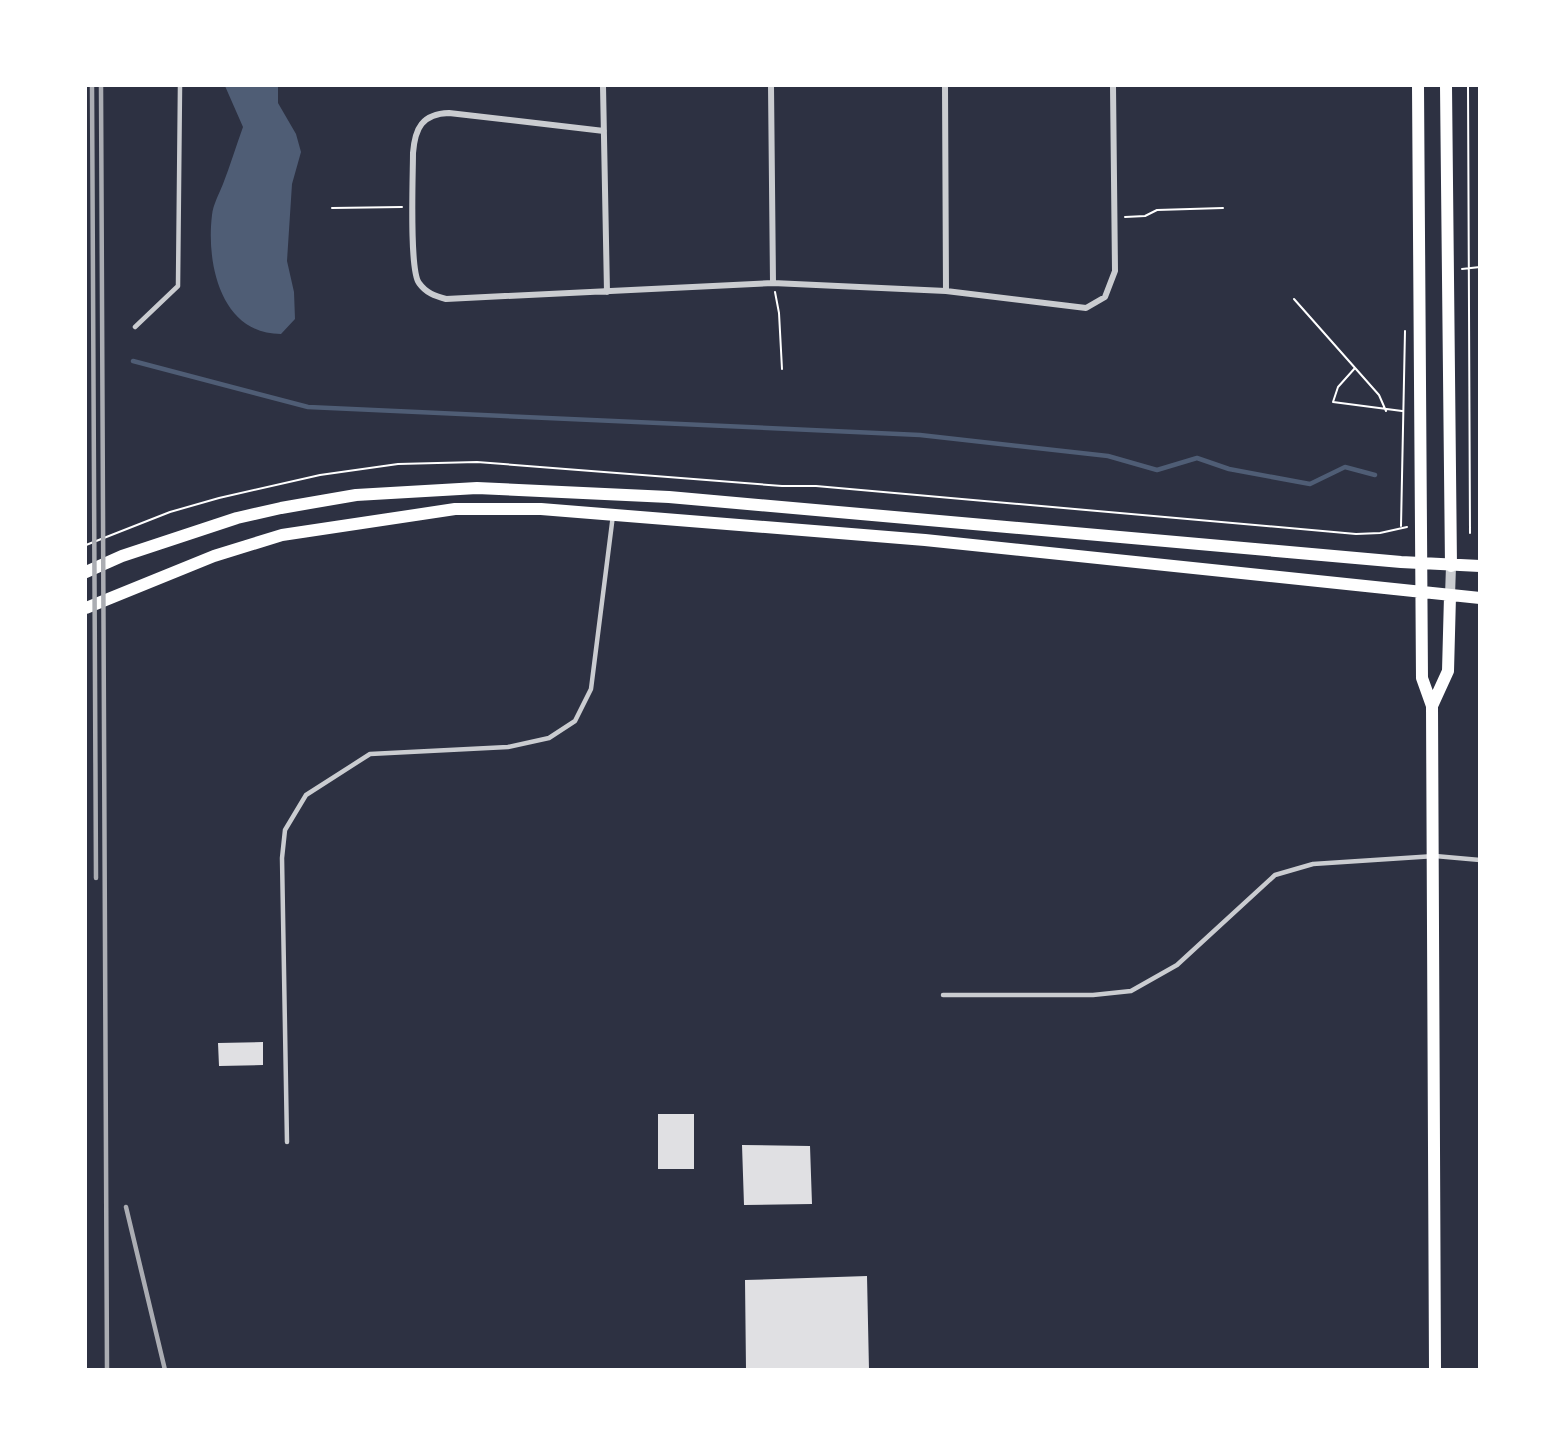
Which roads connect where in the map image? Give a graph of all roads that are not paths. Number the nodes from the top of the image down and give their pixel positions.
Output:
1 (180, 86) edge
2 (603, 86) edge
3 (771, 86) edge
4 (945, 86) edge
5 (1113, 86) edge
6 (1418, 86) edge
7 (1446, 86) edge
8 (604, 131) junction
9 (773, 283) junction
10 (946, 291) junction
11 (607, 292) junction
12 (135, 327) dead end
13 (613, 515) junction
14 (1421, 563) junction
15 (1451, 566) junction
16 (1479, 566) edge
17 (86, 572) edge
18 (1421, 593) junction
19 (1457, 597) junction
20 (1479, 598) edge
21 (86, 608) edge
22 (1432, 706) junction
23 (1435, 856) junction
24 (1479, 860) edge
25 (943, 995) dead end
26 (287, 1142) dead end
27 (1435, 1370) edge

1 - 12 lane
2 - 8 street
3 - 9 street
4 - 10 street
5 - 10 street
6 - 14 main road
7 - 15 main road
8 - 11 street
8 - 11 street
9 - 10 street
9 - 11 street
13 - 18 main road
13 - 21 main road
13 - 26 lane
14 - 15 main road
14 - 17 main road
14 - 18 main road
15 - 16 main road
15 - 19 street
18 - 19 main road
18 - 22 main road
19 - 20 main road
19 - 22 main road
22 - 23 main road
23 - 24 lane
23 - 25 lane
23 - 27 main road

